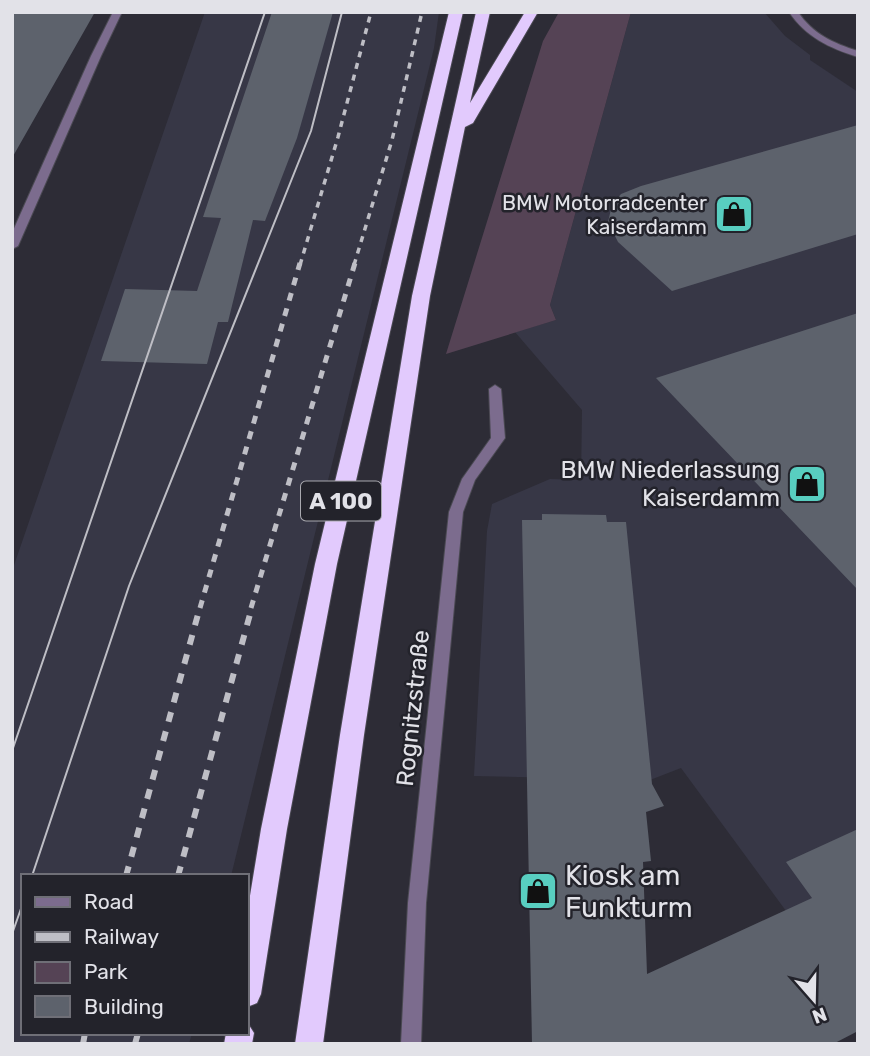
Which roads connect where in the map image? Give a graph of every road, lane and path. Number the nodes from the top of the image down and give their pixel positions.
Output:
1 (118, 12) edge
2 (456, 12) edge
3 (483, 12) edge
4 (532, 12) edge
5 (793, 12) edge
6 (858, 54) edge
7 (457, 141) junction
8 (12, 246) edge
9 (495, 389) dead end
10 (248, 988) edge
11 (309, 1044) edge
12 (411, 1044) edge

1 - 8 street
2 - 10 highway, A 100
3 - 7 highway, A 100
4 - 7 highway
5 - 6 street
7 - 11 highway, A 100
9 - 12 street, Rognitzstraße

